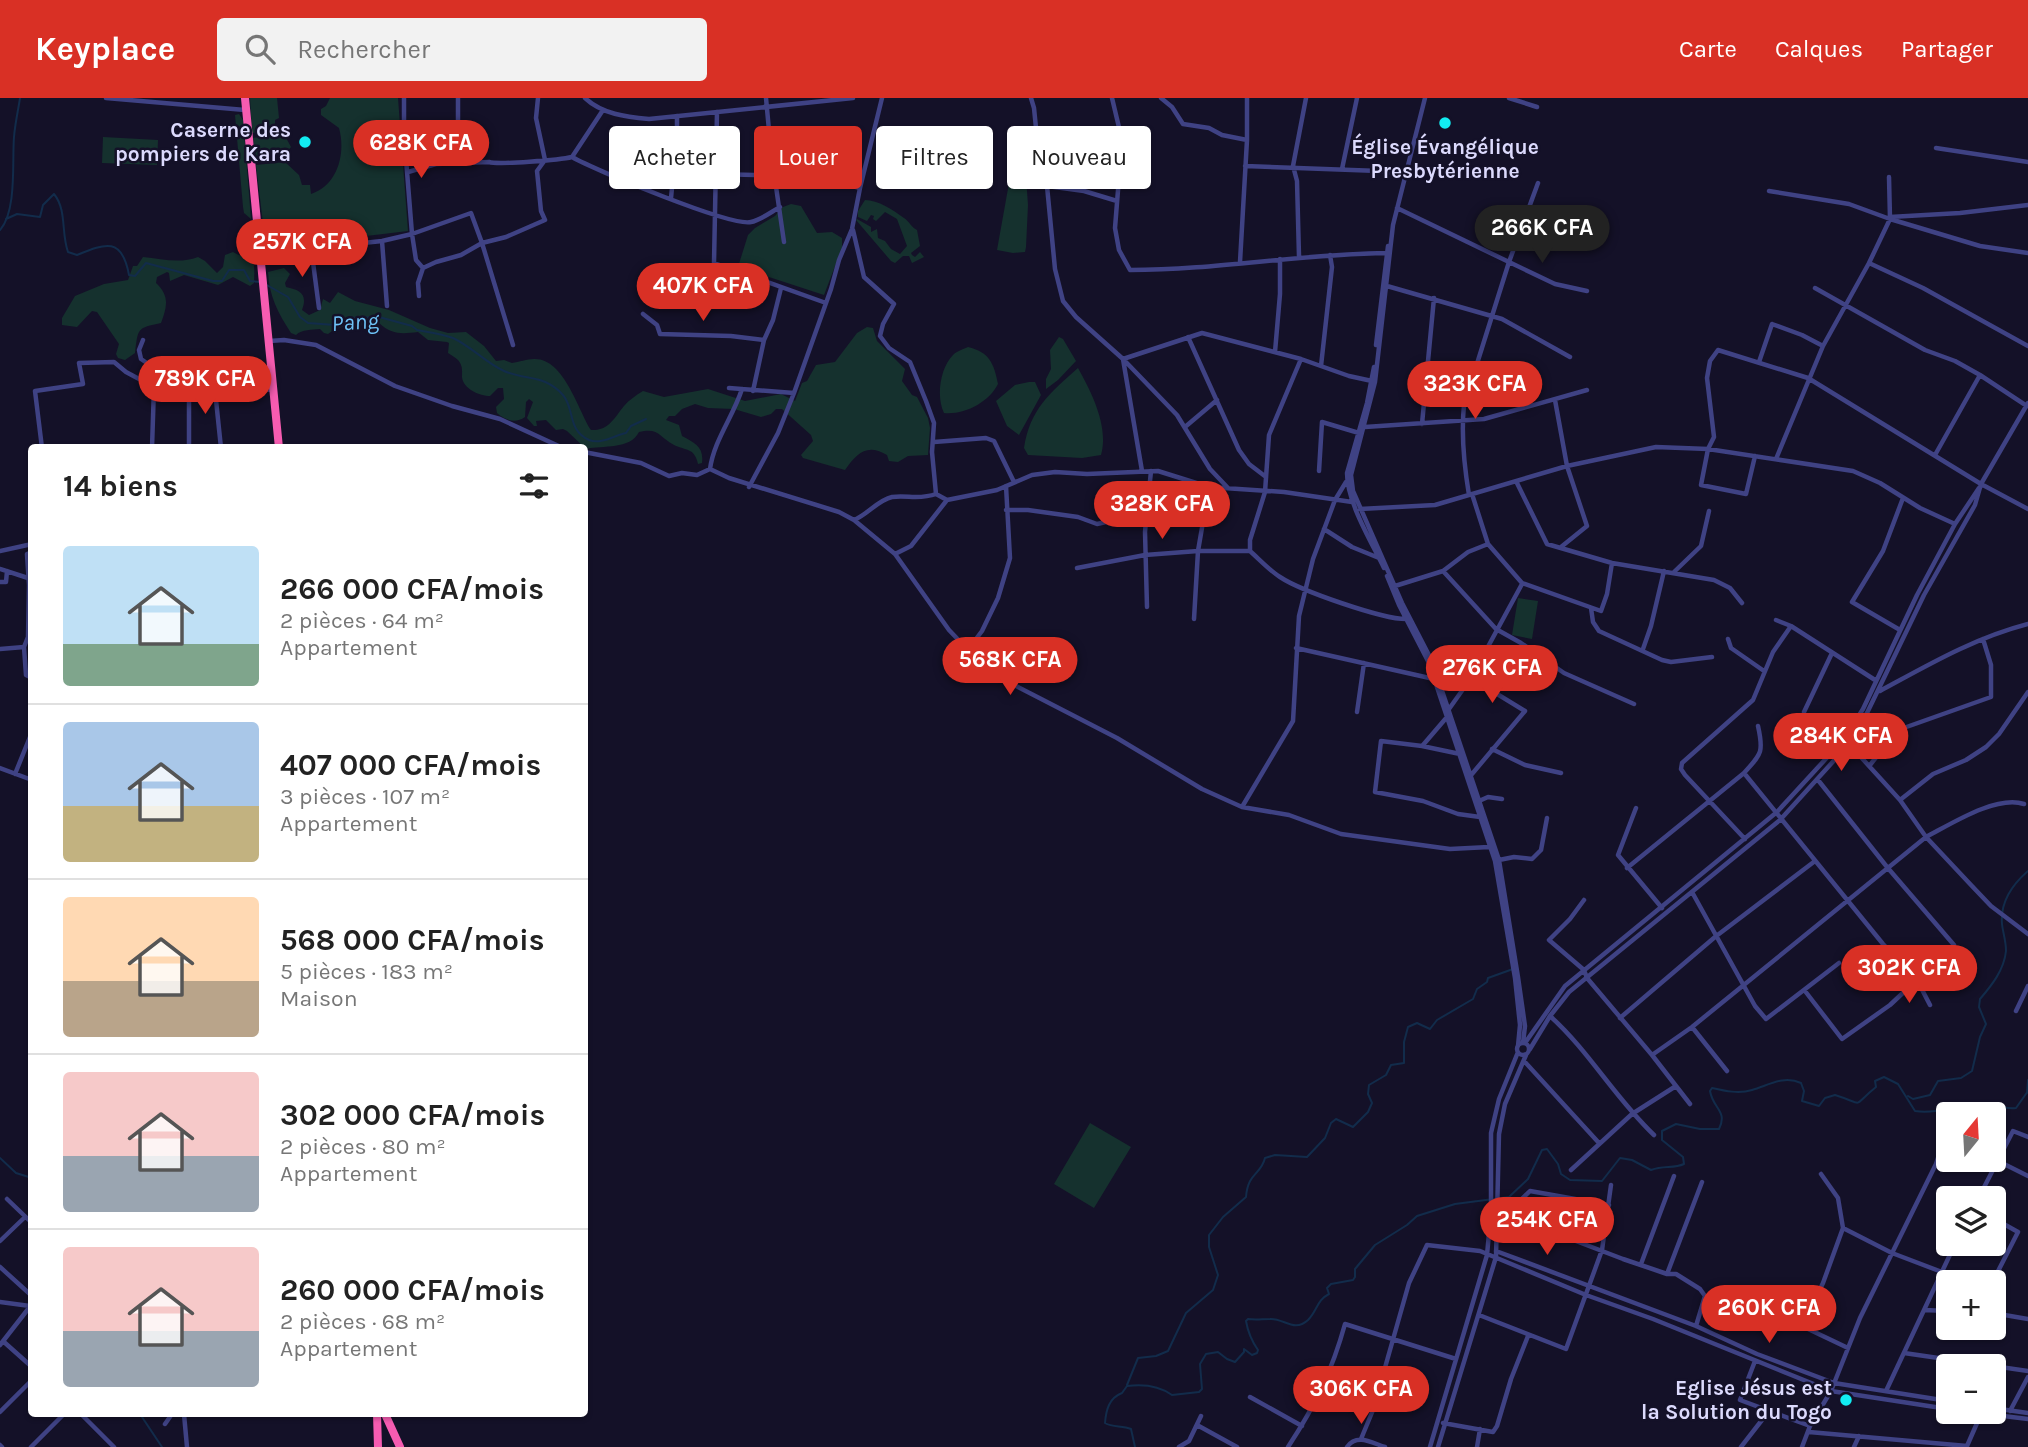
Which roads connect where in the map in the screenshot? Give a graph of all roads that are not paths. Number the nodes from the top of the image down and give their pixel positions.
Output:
1 (106, 98) edge
2 (245, 98) edge
3 (404, 98) edge
4 (458, 98) edge
5 (538, 98) edge
6 (585, 98) edge
7 (766, 98) edge
8 (853, 98) edge
9 (882, 98) edge
10 (1031, 98) edge
11 (1112, 98) edge
12 (1161, 98) edge
13 (1247, 98) edge
14 (1306, 98) edge
15 (1357, 98) edge
16 (1425, 98) edge
17 (1512, 98) edge
18 (816, 100) edge
19 (767, 107) junction
20 (1537, 107) dead end
21 (246, 110) junction
22 (603, 110) junction
23 (717, 112) junction
24 (677, 116) junction
25 (458, 120) dead end
26 (717, 126) edge
27 (769, 126) edge
28 (1036, 126) edge
29 (1247, 140) junction
30 (1936, 148) dead end
31 (572, 157) junction
32 (545, 160) junction
33 (2028, 162) edge
34 (1245, 166) junction
35 (1293, 166) junction
36 (1342, 169) junction
37 (408, 172) junction
38 (1406, 176) junction
39 (1889, 177) dead end
40 (862, 180) edge
41 (1538, 183) dead end
42 (715, 189) edge
43 (777, 189) edge
44 (860, 189) edge
45 (1047, 189) edge
46 (1069, 189) edge
47 (1769, 191) dead end
48 (671, 198) junction
49 (1116, 201) junction
50 (2028, 205) edge
51 (780, 207) junction
52 (1397, 208) junction
53 (714, 214) junction
54 (1890, 218) junction
55 (1393, 225) junction
56 (852, 229) junction
57 (412, 234) junction
58 (383, 241) junction
59 (784, 242) dead end
60 (482, 243) junction
61 (311, 247) junction
62 (1386, 253) junction
63 (2028, 253) edge
64 (260, 254) junction
65 (1330, 255) junction
66 (1299, 256) junction
67 (1280, 259) junction
68 (1240, 262) junction
69 (1509, 262) junction
70 (1869, 263) junction
71 (423, 268) junction
72 (1386, 286) junction
73 (781, 288) junction
74 (1815, 288) dead end
75 (1587, 291) dead end
76 (419, 296) dead end
77 (1434, 298) junction
78 (825, 303) junction
79 (1845, 304) junction
80 (387, 306) dead end
81 (319, 308) dead end
82 (643, 314) dead end
83 (1492, 315) junction
84 (1188, 337) junction
85 (143, 340) dead end
86 (764, 340) junction
87 (270, 341) junction
88 (513, 345) dead end
89 (1823, 345) junction
90 (2028, 346) edge
91 (1275, 352) junction
92 (1570, 358) dead end
93 (1123, 359) junction
94 (1301, 359) junction
95 (1759, 362) junction
96 (1321, 366) junction
97 (1980, 375) junction
98 (1808, 378) junction
99 (1372, 382) junction
100 (172, 385) junction
101 (189, 385) junction
102 (153, 387) junction
103 (219, 387) junction
104 (729, 388) dead end
105 (273, 390) junction
106 (742, 390) junction
107 (1587, 390) dead end
108 (753, 391) junction
109 (794, 393) junction
110 (1217, 400) junction
111 (1555, 400) junction
112 (2027, 405) edge
113 (1462, 422) junction
114 (1422, 424) junction
115 (1185, 427) junction
116 (1365, 427) junction
117 (1359, 433) junction
118 (934, 442) junction
119 (42, 444) edge
120 (152, 444) edge
121 (189, 444) edge
122 (221, 444) edge
123 (279, 444) edge
124 (554, 444) edge
125 (1708, 449) junction
126 (588, 453) edge
127 (1935, 455) junction
128 (1755, 456) junction
129 (1776, 459) junction
130 (1567, 466) junction
131 (710, 469) junction
132 (1142, 471) junction
133 (1151, 471) junction
134 (1320, 471) dead end
135 (1266, 477) junction
136 (1347, 481) junction
137 (1516, 481) junction
138 (1014, 482) junction
139 (1981, 484) junction
140 (749, 485) junction
141 (1006, 486) junction
142 (1209, 487) junction
143 (1229, 489) junction
144 (1265, 492) junction
145 (936, 494) junction
146 (1470, 494) junction
147 (1903, 498) junction
148 (947, 500) junction
149 (1335, 500) junction
150 (1354, 502) junction
151 (1360, 509) junction
152 (2028, 509) edge
153 (1006, 510) junction
154 (1709, 511) dead end
155 (1147, 513) junction
156 (854, 520) junction
157 (1955, 524) junction
158 (1324, 529) junction
159 (1488, 544) junction
160 (28, 545) edge
161 (1561, 547) junction
162 (0, 551) edge
163 (1198, 551) junction
164 (1250, 551) junction
165 (895, 554) junction
166 (1145, 555) junction
167 (1379, 558) junction
168 (1612, 563) junction
169 (1077, 568) dead end
170 (0, 569) edge
171 (1664, 570) junction
172 (7, 571) junction
173 (1443, 571) junction
174 (1673, 572) junction
175 (28, 577) edge
176 (0, 582) edge
177 (1522, 583) junction
178 (1395, 586) junction
179 (1305, 590) junction
180 (1742, 603) dead end
181 (1147, 607) dead end
182 (1591, 608) junction
183 (1194, 619) dead end
184 (1406, 619) junction
185 (1776, 620) dead end
186 (2028, 624) edge
187 (1791, 626) junction
188 (1496, 629) junction
189 (1900, 630) junction
190 (28, 637) edge
191 (1728, 639) dead end
192 (1983, 639) junction
193 (24, 647) junction
194 (1297, 648) junction
195 (0, 649) edge
196 (1643, 649) junction
197 (967, 651) junction
198 (1832, 653) junction
199 (1712, 657) dead end
200 (1364, 663) junction
201 (1764, 671) junction
202 (28, 676) edge
203 (1471, 678) junction
204 (1434, 679) junction
205 (1875, 680) junction
206 (1878, 692) junction
207 (2028, 692) edge
208 (1634, 704) dead end
209 (1449, 710) junction
210 (1357, 712) dead end
211 (1804, 712) dead end
212 (1447, 717) junction
213 (1758, 726) dead end
214 (28, 742) edge
215 (1849, 744) junction
216 (1422, 746) junction
217 (1492, 749) junction
218 (1460, 754) junction
219 (1870, 765) junction
220 (0, 768) edge
221 (1744, 773) junction
222 (15, 774) junction
223 (1561, 774) dead end
224 (1472, 775) junction
225 (28, 779) edge
226 (1818, 780) junction
227 (1502, 799) dead end
228 (1710, 800) junction
229 (1900, 800) junction
230 (1479, 801) junction
231 (2024, 804) dead end
232 (1242, 807) junction
233 (1636, 808) dead end
234 (1777, 813) junction
235 (1480, 817) junction
236 (1547, 818) dead end
237 (1780, 820) junction
238 (1926, 837) junction
239 (1745, 839) junction
240 (1489, 847) junction
241 (1499, 860) junction
242 (1815, 860) junction
243 (1627, 867) junction
244 (1887, 867) junction
245 (1692, 892) junction
246 (1848, 899) junction
247 (1584, 900) dead end
248 (1662, 908) junction
249 (2028, 934) edge
250 (1716, 937) junction
251 (1839, 963) dead end
252 (1516, 968) junction
253 (1584, 970) junction
254 (1587, 978) junction
255 (1917, 980) junction
256 (1743, 984) junction
257 (2028, 986) edge
258 (1805, 991) junction
259 (1930, 1005) dead end
260 (2016, 1011) dead end
261 (1550, 1016) junction
262 (1620, 1018) junction
263 (1692, 1027) junction
264 (1521, 1046) junction
265 (1530, 1049) junction
266 (1652, 1055) junction
267 (1524, 1058) junction
268 (1727, 1071) dead end
269 (1676, 1086) junction
270 (1690, 1104) dead end
271 (1632, 1114) junction
272 (1654, 1135) dead end
273 (2028, 1137) edge
274 (1599, 1143) junction
275 (2006, 1145) edge
276 (1936, 1164) edge
277 (2006, 1165) edge
278 (1571, 1170) dead end
279 (1821, 1174) dead end
280 (1674, 1176) dead end
281 (2028, 1176) edge
282 (1702, 1182) dead end
283 (1611, 1185) dead end
284 (7, 1199) dead end
285 (1609, 1205) junction
286 (25, 1217) junction
287 (1500, 1219) junction
288 (28, 1220) edge
289 (2006, 1225) edge
290 (1843, 1228) junction
291 (0, 1241) edge
292 (1602, 1250) junction
293 (1892, 1253) junction
294 (1496, 1254) junction
295 (1487, 1255) junction
296 (2006, 1256) edge
297 (1641, 1264) junction
298 (0, 1267) edge
299 (1937, 1270) edge
300 (1667, 1274) junction
301 (1936, 1285) edge
302 (1589, 1287) junction
303 (28, 1292) edge
304 (1586, 1295) junction
305 (0, 1302) edge
306 (28, 1306) edge
307 (28, 1310) edge
308 (1924, 1310) junction
309 (1936, 1310) edge
310 (1479, 1315) junction
311 (2006, 1315) edge
312 (2027, 1317) edge
313 (1696, 1326) junction
314 (1528, 1336) junction
315 (1392, 1338) junction
316 (2, 1343) edge
317 (1848, 1348) junction
318 (1904, 1353) junction
319 (1456, 1359) junction
320 (1755, 1361) junction
321 (28, 1364) edge
322 (2028, 1371) edge
323 (2028, 1377) edge
324 (1834, 1383) junction
325 (28, 1384) edge
326 (1831, 1391) junction
327 (1886, 1391) junction
328 (1250, 1397) dead end
329 (1936, 1399) edge
330 (1936, 1407) edge
331 (2006, 1410) edge
332 (1769, 1411) junction
333 (2010, 1411) junction
334 (0, 1412) edge
335 (2028, 1413) edge
336 (1201, 1416) dead end
337 (61, 1417) edge
338 (84, 1417) edge
339 (170, 1417) edge
340 (184, 1417) edge
341 (377, 1417) edge
342 (386, 1417) edge
343 (2006, 1417) edge
344 (2028, 1419) edge
345 (1438, 1421) junction
346 (165, 1423) dead end
347 (1445, 1423) junction
348 (1977, 1424) edge
349 (1197, 1425) junction
350 (1302, 1426) junction
351 (1480, 1429) junction
352 (1809, 1429) junction
353 (1859, 1436) junction
354 (1361, 1439) junction
355 (1919, 1444) edge
356 (31, 1447) edge
357 (114, 1447) edge
358 (187, 1447) edge
359 (378, 1447) edge
360 (400, 1447) edge
361 (1179, 1447) edge
362 (1237, 1447) edge
363 (1288, 1447) edge
364 (1347, 1447) edge
365 (1385, 1447) edge
366 (1430, 1447) edge
367 (1438, 1447) edge
368 (1477, 1447) edge
369 (1741, 1447) edge
370 (1802, 1447) edge
371 (1854, 1447) edge
372 (1967, 1447) edge

1 - 21 street
2 - 21 highway
3 - 37 street
4 - 25 street
5 - 32 street
6 - 22 street
7 - 19 street
8 - 18 street
9 - 40 street
10 - 28 street
11 - 49 street
12 - 29 street
13 - 29 street
14 - 35 street
15 - 36 street
16 - 38 street
17 - 20 street
18 - 19 street
19 - 23 street
19 - 27 street
21 - 64 highway
22 - 24 street
22 - 31 street
23 - 24 street
23 - 26 street
24 - 48 street
29 - 34 street
30 - 33 street
31 - 32 street
31 - 48 street
32 - 37 street
32 - 60 street
34 - 35 street
34 - 68 street
35 - 36 street
35 - 66 street
36 - 38 street
37 - 57 street
38 - 52 street
39 - 54 street
41 - 69 street
42 - 53 street
43 - 51 street
44 - 56 street
45 - 93 street
46 - 49 street
47 - 54 street
48 - 53 street
49 - 68 street
50 - 54 street
51 - 53 street
51 - 59 street
52 - 55 street
52 - 69 street
53 - 73 street
54 - 63 street
54 - 70 street
55 - 62 street
55 - 72 street
56 - 78 street
56 - 118 street
57 - 58 street
57 - 60 street
57 - 71 street
58 - 61 street
58 - 80 street
60 - 71 street
60 - 88 street
61 - 64 street
61 - 81 street
62 - 65 street
62 - 99 street
64 - 87 highway
65 - 66 street
65 - 96 street
66 - 67 street
67 - 68 street
67 - 91 street
69 - 75 street
69 - 83 street
70 - 79 street
70 - 90 street
71 - 76 street
72 - 77 street
72 - 116 street
73 - 78 street
73 - 86 street
74 - 79 street
77 - 83 street
77 - 114 street
78 - 109 street
79 - 89 street
79 - 97 street
82 - 86 street
83 - 92 street
83 - 113 street
84 - 91 street
84 - 93 street
84 - 110 street
85 - 100 street
86 - 108 street
87 - 105 highway
87 - 124 street
89 - 95 street
89 - 98 street
91 - 94 street
93 - 115 street
93 - 132 street
94 - 96 street
94 - 135 street
95 - 98 street
95 - 125 street
96 - 99 street
97 - 112 street
97 - 127 street
98 - 127 street
98 - 129 street
99 - 117 street
100 - 101 street
100 - 102 street
101 - 103 street
101 - 121 street
102 - 119 street
102 - 120 street
103 - 105 street
103 - 122 street
104 - 106 street
105 - 123 highway
106 - 108 street
106 - 131 street
107 - 111 street
108 - 109 street
109 - 140 street
110 - 115 street
110 - 135 street
111 - 113 street
111 - 130 street
112 - 139 street
113 - 114 street
113 - 146 street
114 - 116 street
115 - 143 street
116 - 150 street
117 - 134 street
117 - 136 street
118 - 138 street
118 - 145 street
125 - 128 street
125 - 128 street
125 - 130 street
126 - 131 street
127 - 139 street
128 - 129 street
129 - 147 street
130 - 137 street
130 - 161 street
131 - 140 street
132 - 133 street
132 - 138 street
133 - 142 street
133 - 155 street
135 - 144 street
136 - 149 street
136 - 150 street
137 - 146 street
137 - 161 street
138 - 141 street
139 - 152 street
139 - 157 street
139 - 206 street
140 - 156 street
141 - 148 street
141 - 153 street
142 - 143 street
142 - 163 street
143 - 144 street
144 - 149 street
144 - 164 street
145 - 148 street
145 - 156 street
146 - 151 street
146 - 159 street
147 - 157 street
147 - 189 street
148 - 165 street
149 - 150 street
149 - 158 street
150 - 151 street
150 - 167 street
151 - 178 street
153 - 155 street
153 - 197 street
154 - 174 street
155 - 166 street
156 - 165 street
157 - 189 street
158 - 167 street
158 - 179 street
159 - 173 street
159 - 177 street
160 - 162 street
161 - 168 street
163 - 164 street
163 - 166 street
163 - 183 street
164 - 179 street
165 - 197 street
166 - 169 street
166 - 181 street
167 - 184 street
168 - 171 street
168 - 182 street
170 - 172 street
171 - 174 street
171 - 196 street
172 - 175 street
172 - 176 street
173 - 178 street
173 - 188 street
174 - 180 street
177 - 182 street
177 - 188 street
178 - 209 street
179 - 184 street
179 - 194 street
182 - 196 street
184 - 204 street
185 - 187 street
186 - 192 street
187 - 198 street
187 - 201 street
188 - 203 street
188 - 208 street
189 - 205 street
190 - 193 street
191 - 201 street
192 - 206 street
192 - 219 street
193 - 195 street
193 - 202 street
194 - 200 street
194 - 232 street
196 - 199 street
197 - 232 street
198 - 205 street
198 - 211 street
200 - 204 street
200 - 210 street
201 - 228 street
203 - 209 street
203 - 217 street
204 - 212 street
205 - 234 street
206 - 215 street
207 - 229 street
209 - 224 street
212 - 216 street
212 - 218 street
213 - 221 street
214 - 222 street
215 - 219 street
215 - 226 street
216 - 218 street
216 - 235 street
217 - 223 street
217 - 224 street
218 - 235 street
219 - 229 street
220 - 222 street
221 - 228 street
221 - 234 street
222 - 225 street
224 - 230 street
226 - 237 street
226 - 244 street
227 - 230 street
228 - 239 street
228 - 243 street
229 - 238 street
230 - 241 street
231 - 238 street
232 - 240 street
233 - 243 street
234 - 237 street
234 - 239 street
235 - 240 street
236 - 241 street
237 - 242 street
237 - 245 street
238 - 244 street
238 - 249 street
239 - 248 street
240 - 252 street
241 - 252 street
242 - 246 street
242 - 250 street
243 - 248 street
244 - 246 street
244 - 255 street
245 - 250 street
245 - 254 street
246 - 255 street
246 - 256 street
247 - 253 street
248 - 253 street
250 - 256 street
250 - 262 street
251 - 258 street
252 - 264 street
253 - 254 street
253 - 264 street
254 - 261 street
254 - 262 street
255 - 258 street
255 - 259 street
256 - 258 street
256 - 263 street
257 - 260 street
261 - 265 street
261 - 271 street
262 - 266 street
263 - 266 street
263 - 268 street
264 - 265 street
264 - 267 street
264 - 295 street
265 - 267 street
266 - 269 street
267 - 274 street
267 - 287 street
269 - 270 street
269 - 271 street
271 - 272 street
271 - 274 street
273 - 275 street
274 - 278 street
276 - 293 street
277 - 281 street
279 - 290 street
280 - 297 street
282 - 300 street
283 - 285 street
284 - 286 street
285 - 287 street
285 - 292 street
286 - 288 street
286 - 291 street
287 - 292 street
287 - 294 street
289 - 296 street
290 - 293 street
290 - 317 street
292 - 297 street
292 - 302 street
293 - 299 street
293 - 317 street
294 - 295 street
294 - 302 street
294 - 304 street
294 - 310 street
295 - 315 street
295 - 319 street
297 - 300 street
298 - 303 street
300 - 313 street
301 - 308 street
302 - 304 street
302 - 313 street
304 - 314 street
304 - 320 street
305 - 306 street
307 - 316 street
308 - 309 street
308 - 318 street
310 - 314 street
310 - 347 street
311 - 312 street
313 - 324 street
314 - 351 street
315 - 319 street
315 - 350 street
315 - 354 street
316 - 321 street
317 - 324 street
318 - 322 street
318 - 327 street
319 - 345 street
320 - 326 street
320 - 332 street
323 - 333 street
324 - 326 street
324 - 327 street
325 - 334 street
326 - 330 street
326 - 352 street
327 - 329 street
328 - 350 street
331 - 333 street
332 - 352 street
332 - 369 street
333 - 335 street
336 - 349 street
337 - 356 street
338 - 357 street
339 - 346 street
340 - 358 street
341 - 359 highway
342 - 360 highway
343 - 344 street
345 - 347 street
345 - 366 street
347 - 351 street
347 - 367 street
348 - 372 street
349 - 361 street
349 - 362 street
350 - 363 street
351 - 368 street
352 - 353 street
352 - 370 street
353 - 355 street
353 - 371 street
354 - 364 street
354 - 365 street
355 - 372 street

